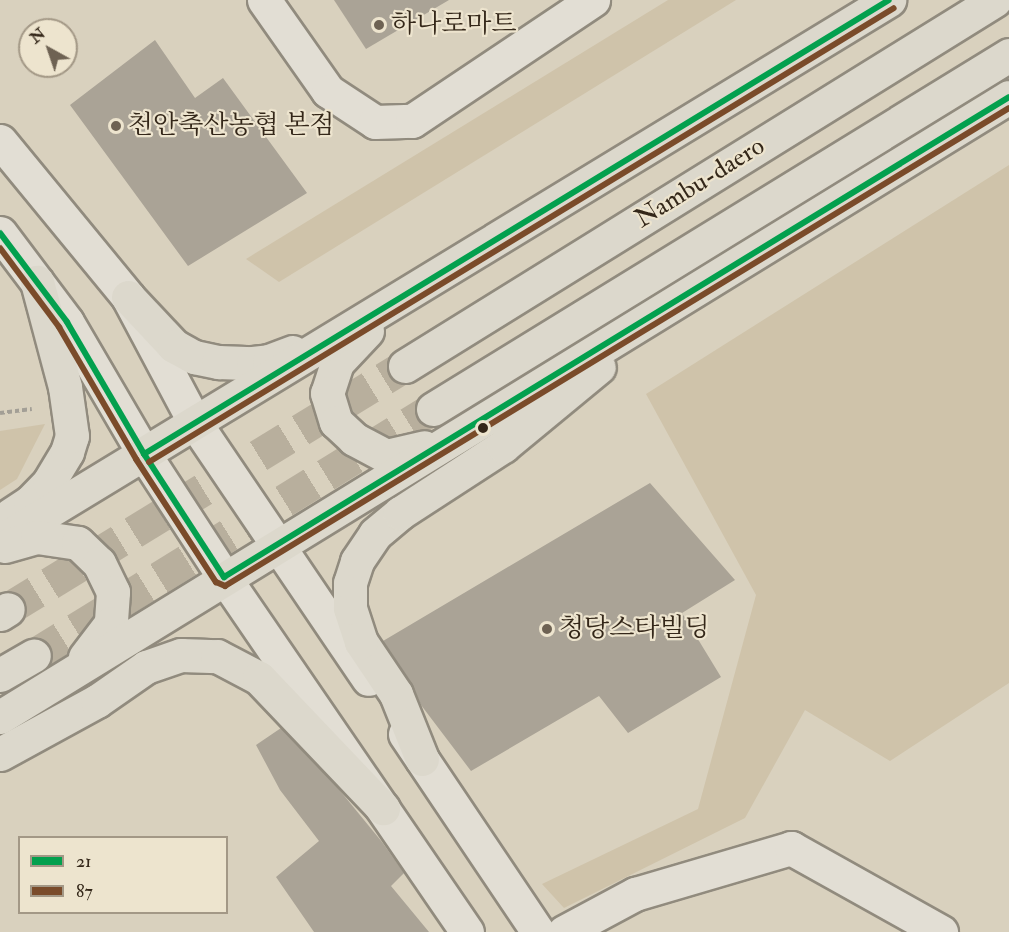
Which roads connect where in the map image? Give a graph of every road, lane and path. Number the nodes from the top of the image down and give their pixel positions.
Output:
1 (264, 0) edge
2 (593, 0) edge
3 (889, 0) edge
4 (995, 0) edge
5 (1009, 55) edge
6 (1009, 97) edge
7 (0, 141) edge
8 (0, 233) edge
9 (37, 282) junction
10 (700, 286) junction
11 (128, 297) junction
12 (395, 301) junction
13 (405, 366) tunnel mouth
14 (37, 408) dead end
15 (433, 409) tunnel mouth
16 (0, 413) edge
17 (195, 423) junction
18 (444, 442) junction
19 (144, 454) junction
20 (0, 522) edge
21 (0, 541) edge
22 (278, 544) junction
23 (0, 547) edge
24 (224, 577) junction
25 (34, 655) tunnel mouth
26 (75, 670) junction
27 (0, 675) edge
28 (0, 717) edge
29 (0, 754) edge
30 (422, 759) junction
31 (382, 808) junction
32 (467, 932) edge
33 (538, 932) edge
34 (564, 932) edge
35 (941, 932) edge

1 - 2 street
3 - 12 highway
4 - 13 highway, Nambu-daero
5 - 15 highway, Nambu-daero
6 - 10 highway
7 - 11 street
8 - 9 street
9 - 19 street
9 - 20 highway
10 - 18 highway
10 - 30 highway
11 - 12 highway
11 - 17 street
12 - 17 highway
12 - 18 highway
14 - 16 path
17 - 19 highway
17 - 22 street
18 - 22 highway
19 - 21 highway
19 - 24 street
22 - 24 highway
22 - 30 street
23 - 26 highway
24 - 26 highway
24 - 31 street
25 - 27 highway
26 - 28 highway
29 - 31 highway
30 - 33 street
31 - 32 street
34 - 35 street

